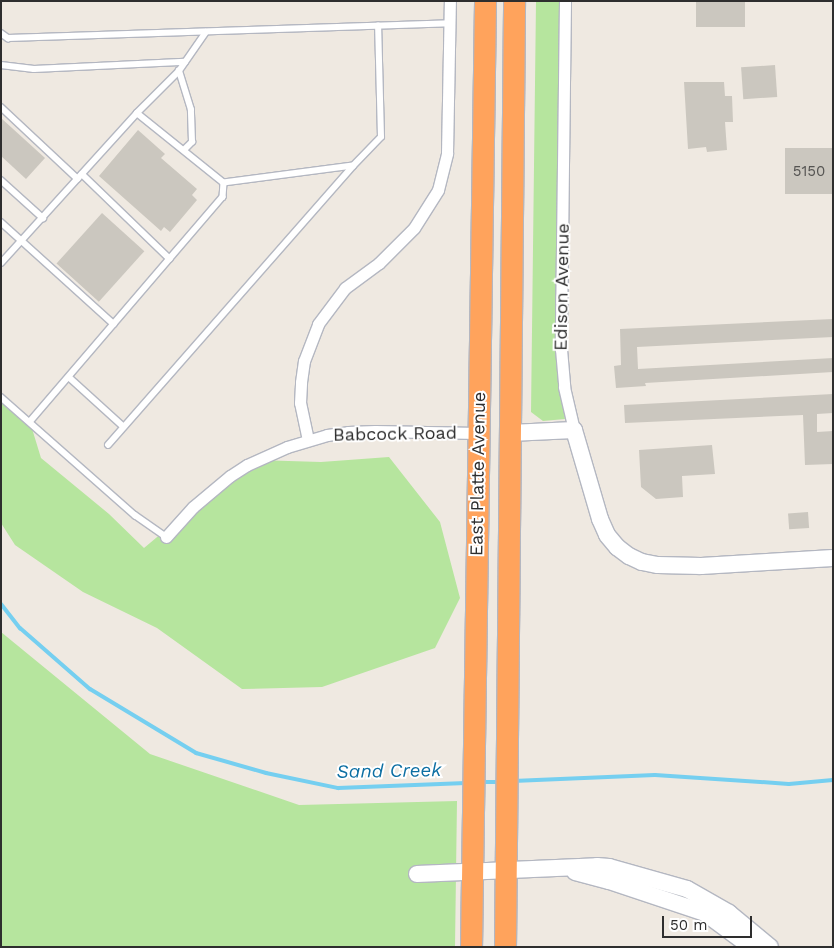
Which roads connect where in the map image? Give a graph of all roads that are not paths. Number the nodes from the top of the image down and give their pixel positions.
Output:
1 (450, 1) edge
2 (485, 1) edge
3 (514, 1) edge
4 (565, 1) edge
5 (450, 23) junction
6 (378, 26) junction
7 (206, 32) junction
8 (1, 33) edge
9 (185, 62) junction
10 (1, 65) edge
11 (179, 71) junction
12 (1, 107) edge
13 (137, 113) junction
14 (185, 150) junction
15 (353, 166) junction
16 (80, 176) junction
17 (1, 180) edge
18 (224, 183) junction
19 (43, 218) junction
20 (1, 222) edge
21 (22, 241) junction
22 (170, 259) junction
23 (1, 263) edge
24 (114, 324) junction
25 (480, 339) junction
26 (69, 377) junction
27 (1, 397) edge
28 (30, 422) junction
29 (124, 427) junction
30 (574, 430) junction
31 (510, 432) junction
32 (478, 433) junction
33 (308, 440) junction
34 (108, 445) dead end
35 (166, 538) joint
36 (833, 558) edge
37 (561, 869) junction
38 (506, 871) junction
39 (473, 872) junction
40 (417, 874) dead end
41 (471, 947) edge
42 (505, 947) edge
43 (751, 947) edge
44 (770, 947) edge

1 - 5 street
2 - 25 highway, East Platte Avenue
3 - 31 highway, East Platte Avenue
4 - 30 street, Edison Avenue
5 - 6 lane
5 - 33 street
6 - 7 lane
6 - 15 lane
7 - 8 lane
7 - 9 lane
9 - 10 lane
9 - 11 lane
11 - 13 lane
11 - 14 lane
12 - 16 lane
13 - 14 lane
13 - 16 lane
14 - 18 lane
15 - 18 lane
15 - 29 lane
16 - 19 lane
16 - 22 lane
17 - 19 lane
18 - 22 lane
19 - 21 lane
20 - 21 lane
21 - 23 lane
21 - 24 lane
22 - 24 lane
24 - 26 lane
25 - 31 highway
25 - 32 highway, East Platte Avenue
26 - 28 lane
26 - 29 lane
27 - 28 lane
28 - 35 lane
29 - 34 lane
30 - 31 street
30 - 36 street, Edison Avenue
31 - 38 highway, East Platte Avenue
32 - 33 street, Babcock Road
32 - 39 highway, East Platte Avenue
33 - 35 street, Babcock Road
37 - 38 street
37 - 43 street
37 - 44 street
38 - 39 street
38 - 42 highway, East Platte Avenue
39 - 40 street
39 - 41 highway, East Platte Avenue

